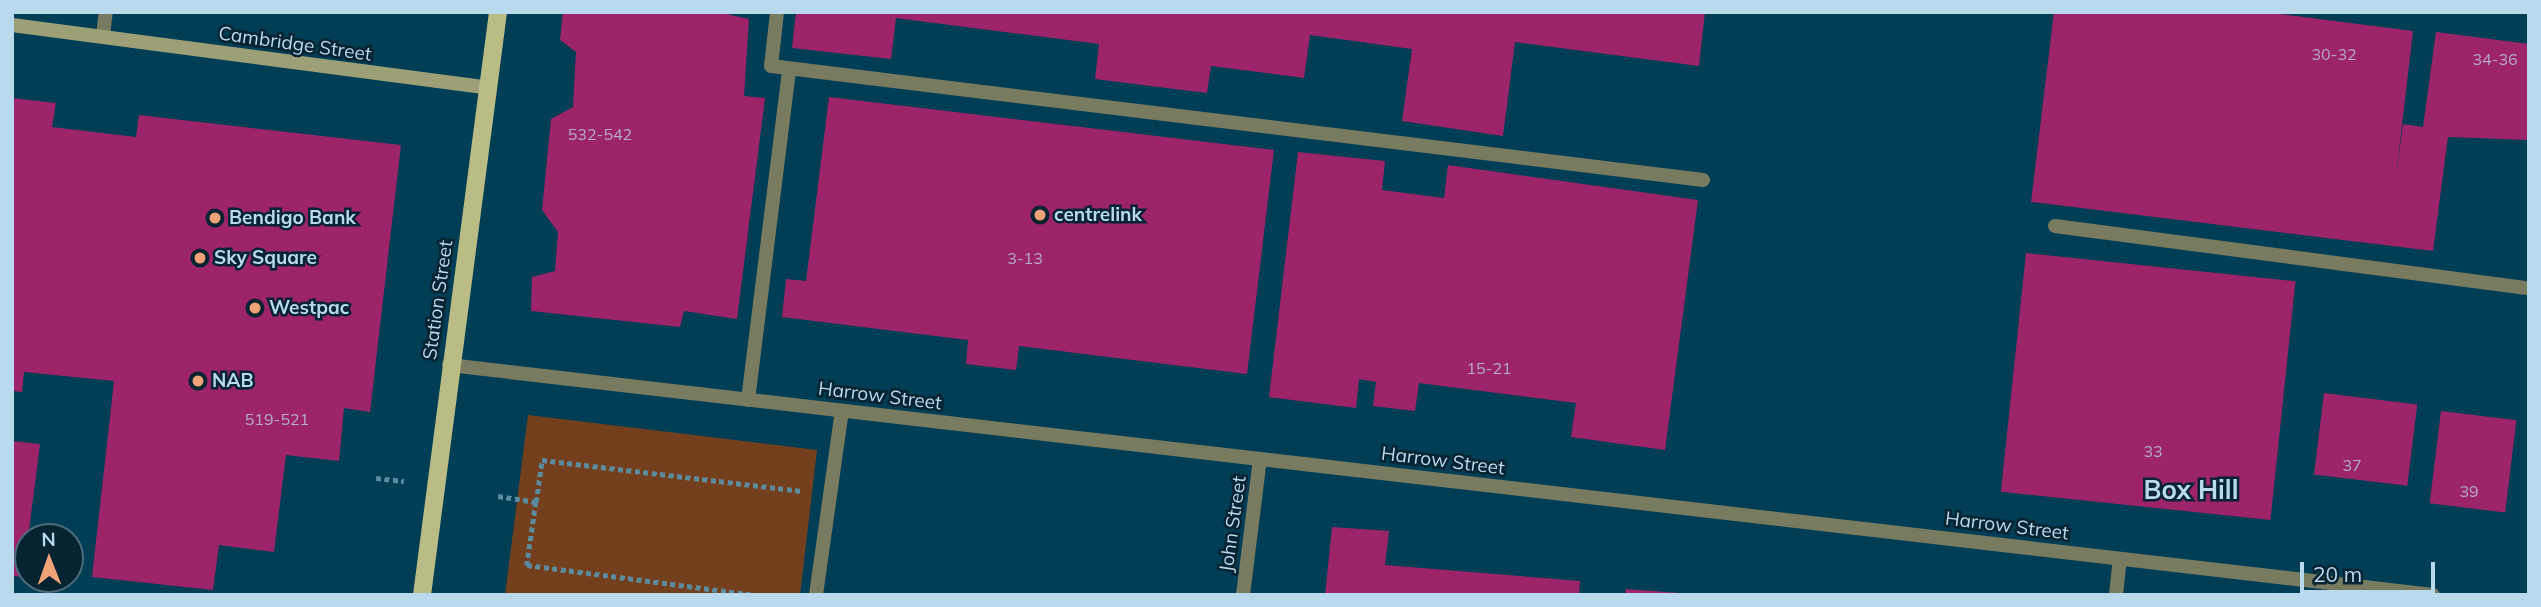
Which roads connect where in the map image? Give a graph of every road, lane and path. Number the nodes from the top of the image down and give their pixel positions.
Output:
1 (106, 12) edge
2 (498, 12) edge
3 (777, 12) edge
4 (12, 25) edge
5 (103, 36) junction
6 (789, 69) junction
7 (489, 88) junction
8 (1703, 180) dead end
9 (2056, 226) dead end
10 (2529, 288) edge
11 (449, 365) junction
12 (748, 400) junction
13 (842, 411) junction
14 (1260, 459) junction
15 (828, 494) junction
16 (498, 496) dead end
17 (536, 502) junction
18 (2120, 559) junction
19 (422, 595) edge
20 (755, 595) edge
21 (816, 595) edge
22 (1243, 595) edge
23 (2116, 595) edge
24 (2433, 595) edge

1 - 5 street
2 - 7 main road, Station Street
3 - 6 street
4 - 5 street, Cambridge Street
5 - 7 street, Cambridge Street
6 - 8 street
6 - 12 street
7 - 11 main road, Station Street
9 - 10 street
11 - 12 street, Harrow Street
11 - 19 main road, Station Street
12 - 13 street, Harrow Street
13 - 14 street, Harrow Street
13 - 15 street
14 - 18 street, Harrow Street
14 - 22 street, John Street
15 - 17 path
15 - 21 street
16 - 17 path
17 - 20 path
18 - 23 street
18 - 24 street, Harrow Street

